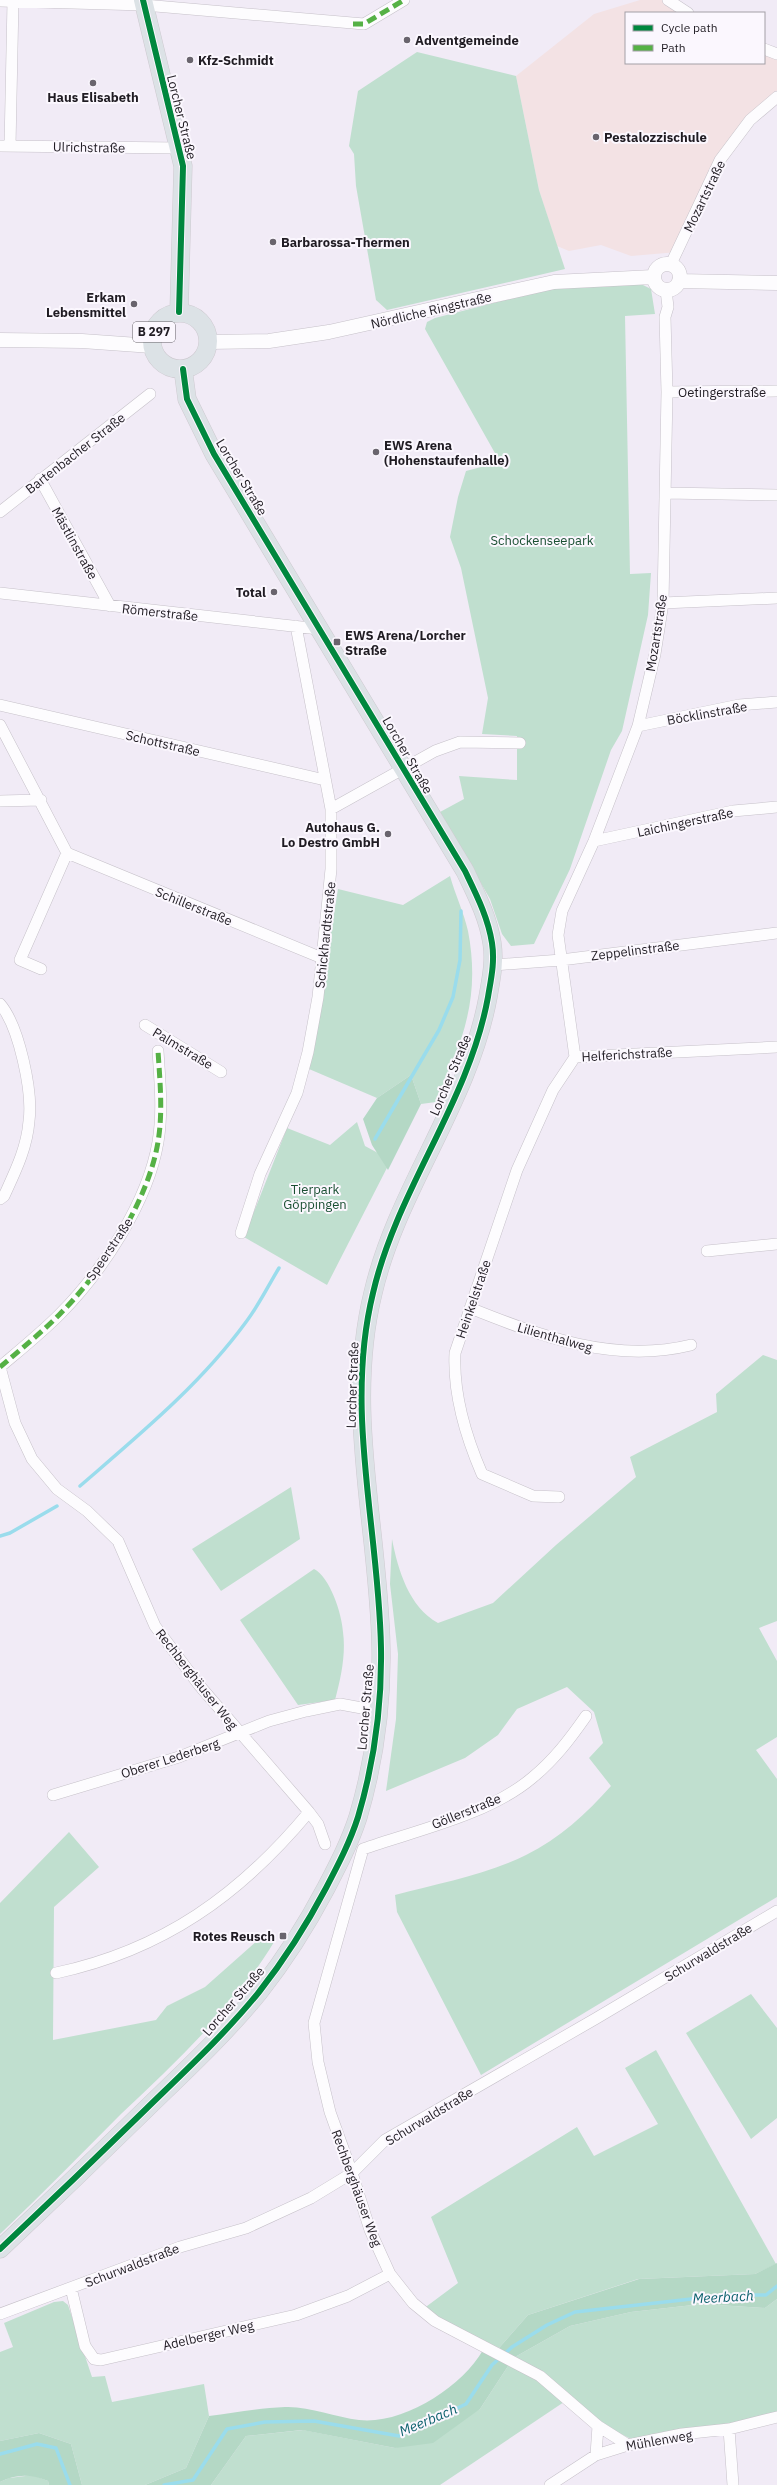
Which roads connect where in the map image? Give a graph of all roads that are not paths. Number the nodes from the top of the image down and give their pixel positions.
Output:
1 (404, 0) edge
2 (668, 0) edge
3 (0, 1) edge
4 (13, 1) junction
5 (143, 2) edge
6 (686, 12) edge
7 (765, 49) edge
8 (777, 54) edge
9 (777, 97) edge
10 (5, 146) edge
11 (178, 148) junction
12 (671, 264) junction
13 (653, 277) junction
14 (679, 281) junction
15 (777, 283) edge
16 (666, 290) junction
17 (179, 312) junction
18 (0, 340) edge
19 (209, 342) junction
20 (152, 346) junction
21 (183, 369) junction
22 (777, 391) edge
23 (667, 392) junction
24 (150, 394) dead end
25 (40, 479) junction
26 (666, 493) junction
27 (777, 495) edge
28 (0, 512) edge
29 (0, 593) edge
30 (777, 598) edge
31 (663, 603) junction
32 (110, 606) junction
33 (296, 626) junction
34 (319, 629) junction
35 (777, 702) edge
36 (0, 705) edge
37 (0, 725) edge
38 (638, 726) junction
39 (520, 743) dead end
40 (403, 769) junction
41 (325, 780) junction
42 (41, 800) junction
43 (0, 801) edge
44 (777, 807) edge
45 (331, 809) junction
46 (594, 841) junction
47 (67, 853) junction
48 (777, 933) edge
49 (322, 958) junction
50 (561, 960) junction
51 (494, 965) junction
52 (41, 969) dead end
53 (0, 1004) edge
54 (144, 1025) dead end
55 (777, 1048) edge
56 (158, 1051) dead end
57 (575, 1057) junction
58 (221, 1072) dead end
59 (0, 1199) edge
60 (242, 1233) dead end
61 (777, 1244) edge
62 (707, 1251) dead end
63 (470, 1308) junction
64 (691, 1346) dead end
65 (0, 1367) edge
66 (559, 1497) dead end
67 (378, 1711) junction
68 (586, 1716) dead end
69 (240, 1734) junction
70 (53, 1795) dead end
71 (310, 1812) junction
72 (325, 1844) dead end
73 (363, 1849) joint
74 (777, 1911) edge
75 (56, 1973) dead end
76 (352, 2173) junction
77 (0, 2249) edge
78 (390, 2274) junction
79 (71, 2288) junction
80 (0, 2314) edge
81 (777, 2417) edge
82 (598, 2426) junction
83 (729, 2429) junction
84 (628, 2444) junction
85 (596, 2455) junction
86 (550, 2485) edge
87 (733, 2485) edge

1 - 5 street
2 - 6 street
3 - 4 street
4 - 5 street
4 - 10 street
5 - 11 main road, Lorcher Straße / B 297
7 - 8 street
9 - 12 street, Mozartstraße
10 - 11 street, Ulrichstraße
11 - 17 main road, Lorcher Straße / B 297
12 - 13 street
12 - 14 street
13 - 16 street
13 - 19 street, Nördliche Ringstraße
14 - 15 street
14 - 16 street
16 - 23 street, Mozartstraße
17 - 19 main road, B 297
17 - 20 main road, B 297
18 - 20 street
19 - 21 main road
20 - 21 main road, B 297
21 - 34 main road, Lorcher Straße
22 - 23 street, Oetingerstraße
23 - 26 street, Mozartstraße
24 - 25 street, Bartenbacher Straße
25 - 28 street, Bartenbacher Straße
25 - 32 street, Mästlinstraße
26 - 27 street
26 - 31 street, Mozartstraße
29 - 32 street, Römerstraße
30 - 31 street
31 - 38 street, Mozartstraße
32 - 33 street, Römerstraße
33 - 34 street, Römerstraße
33 - 41 street, Schickhardtstraße
34 - 40 main road, Lorcher Straße
35 - 38 street, Böcklinstraße
36 - 41 street, Schottstraße
37 - 42 street
38 - 46 street, Mozartstraße
39 - 40 street
40 - 45 street
40 - 51 main road, Lorcher Straße
41 - 45 street, Schickhardtstraße
42 - 43 street
42 - 47 street
44 - 46 street, Laichingerstraße
45 - 49 street, Schickhardtstraße
46 - 50 street, Mozartstraße
47 - 49 street, Schillerstraße
47 - 52 street
48 - 50 street, Zeppelinstraße
49 - 60 street, Schickhardtstraße
50 - 51 street, Zeppelinstraße
50 - 57 street, Helferichstraße
51 - 67 main road, Lorcher Straße
53 - 59 street
54 - 58 street, Palmstraße
55 - 57 street, Helferichstraße
56 - 65 street, Speerstraße
57 - 63 street, Heinkelstraße
61 - 62 street
63 - 64 street, Lilienthalweg
63 - 66 street, Heinkelstraße
65 - 69 street, Rechberghäuser Weg
67 - 69 street, Oberer Lederberg
67 - 77 main road, Lorcher Straße
68 - 73 street, Göllerstraße
69 - 70 street, Oberer Lederberg
69 - 71 street, Rechberghäuser Weg
71 - 72 street, Rechberghäuser Weg
71 - 75 street
73 - 76 street, Rechberghäuser Weg
74 - 76 street, Schurwaldstraße
76 - 78 street, Rechberghäuser Weg
76 - 79 street, Schurwaldstraße
78 - 79 street, Adelberger Weg
78 - 82 street, Rechberghäuser Weg
79 - 80 street, Schurwaldstraße
81 - 83 street, Mühlenweg
82 - 84 street, Rechberghäuser Weg
82 - 85 street
83 - 84 street, Mühlenweg
83 - 87 street
84 - 85 street, Mühlenweg
85 - 86 street, Mühlenweg

